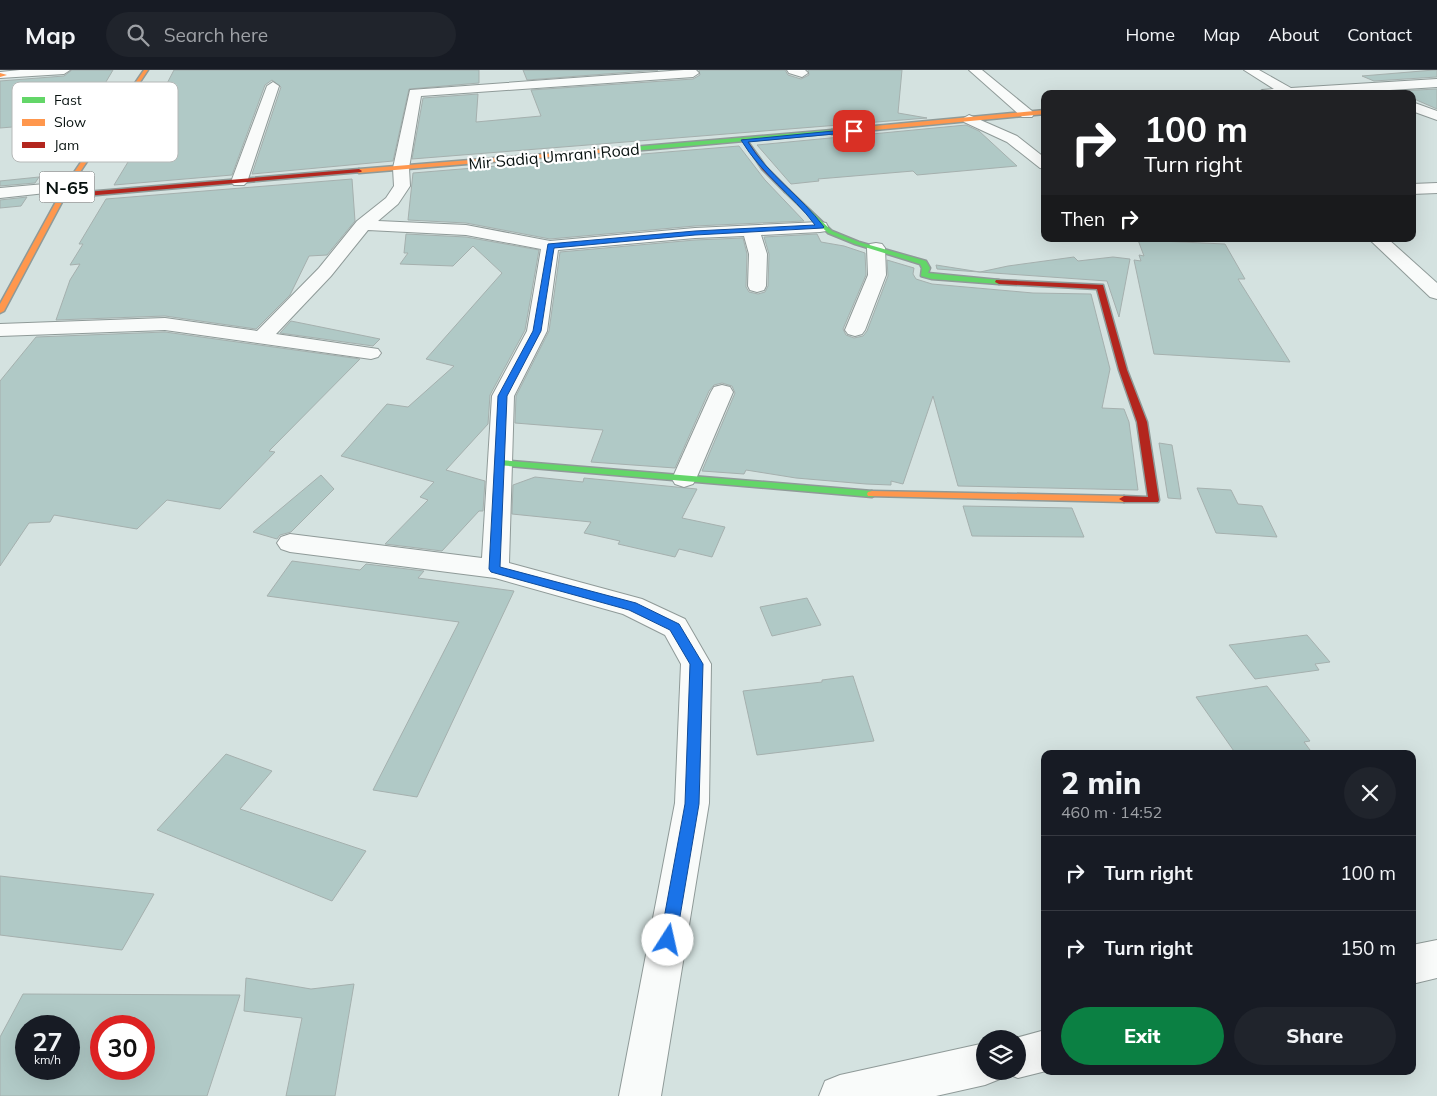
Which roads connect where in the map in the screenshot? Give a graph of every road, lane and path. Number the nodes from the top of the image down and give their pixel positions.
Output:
1 (64, 70) edge
2 (146, 70) edge
3 (975, 70) edge
4 (1250, 70) edge
5 (1426, 70) edge
6 (693, 73) dead end
7 (1359, 74) dead end
8 (1437, 74) edge
9 (2, 75) edge
10 (138, 82) edge
11 (1437, 83) edge
12 (273, 86) dead end
13 (1386, 86) junction
14 (1285, 90) edge
15 (1331, 90) edge
16 (1416, 108) edge
17 (1041, 112) edge
18 (1027, 114) junction
19 (1437, 116) edge
20 (969, 119) junction
21 (744, 140) junction
22 (1020, 145) junction
23 (1041, 151) edge
24 (85, 162) edge
25 (1041, 162) edge
26 (401, 168) junction
27 (239, 182) junction
28 (1437, 188) edge
29 (1416, 189) edge
30 (65, 192) junction
31 (0, 194) edge
32 (363, 225) junction
33 (820, 227) junction
34 (752, 232) junction
35 (1381, 242) edge
36 (550, 246) junction
37 (876, 248) junction
38 (757, 286) dead end
39 (1437, 293) edge
40 (0, 312) edge
41 (0, 330) edge
42 (855, 330) dead end
43 (262, 338) junction
44 (371, 353) dead end
45 (722, 392) dead end
46 (500, 463) junction
47 (684, 479) junction
48 (290, 543) dead end
49 (495, 569) junction
50 (1437, 959) edge
51 (1416, 964) edge
52 (1041, 1052) edge
53 (1026, 1055) edge
54 (976, 1066) edge
55 (865, 1093) edge
56 (640, 1096) edge

1 - 9 street
2 - 10 main road, N-65
3 - 18 street
4 - 14 street
5 - 8 street
6 - 26 street
7 - 13 street
11 - 13 street
12 - 27 street
13 - 15 street
16 - 19 street
17 - 18 main road, Mir Sadiq Umrani Road
18 - 20 main road, Mir Sadiq Umrani Road
20 - 21 main road, Mir Sadiq Umrani Road
20 - 22 street
21 - 26 main road, Mir Sadiq Umrani Road
21 - 33 main road
22 - 23 street
22 - 25 street
24 - 30 main road, N-65
26 - 27 main road, Mir Sadiq Umrani Road
26 - 32 street
27 - 30 main road, Mir Sadiq Umrani Road
28 - 29 street
30 - 31 street
30 - 40 main road, N-65
32 - 36 street
32 - 43 street
33 - 34 street
33 - 37 main road
34 - 36 street
34 - 38 street
35 - 39 street
36 - 46 street
37 - 42 street
37 - 47 main road
41 - 43 street
43 - 44 street
45 - 47 street
46 - 47 main road
46 - 49 street
48 - 49 street
49 - 56 street
50 - 51 street
52 - 53 street
54 - 55 street

